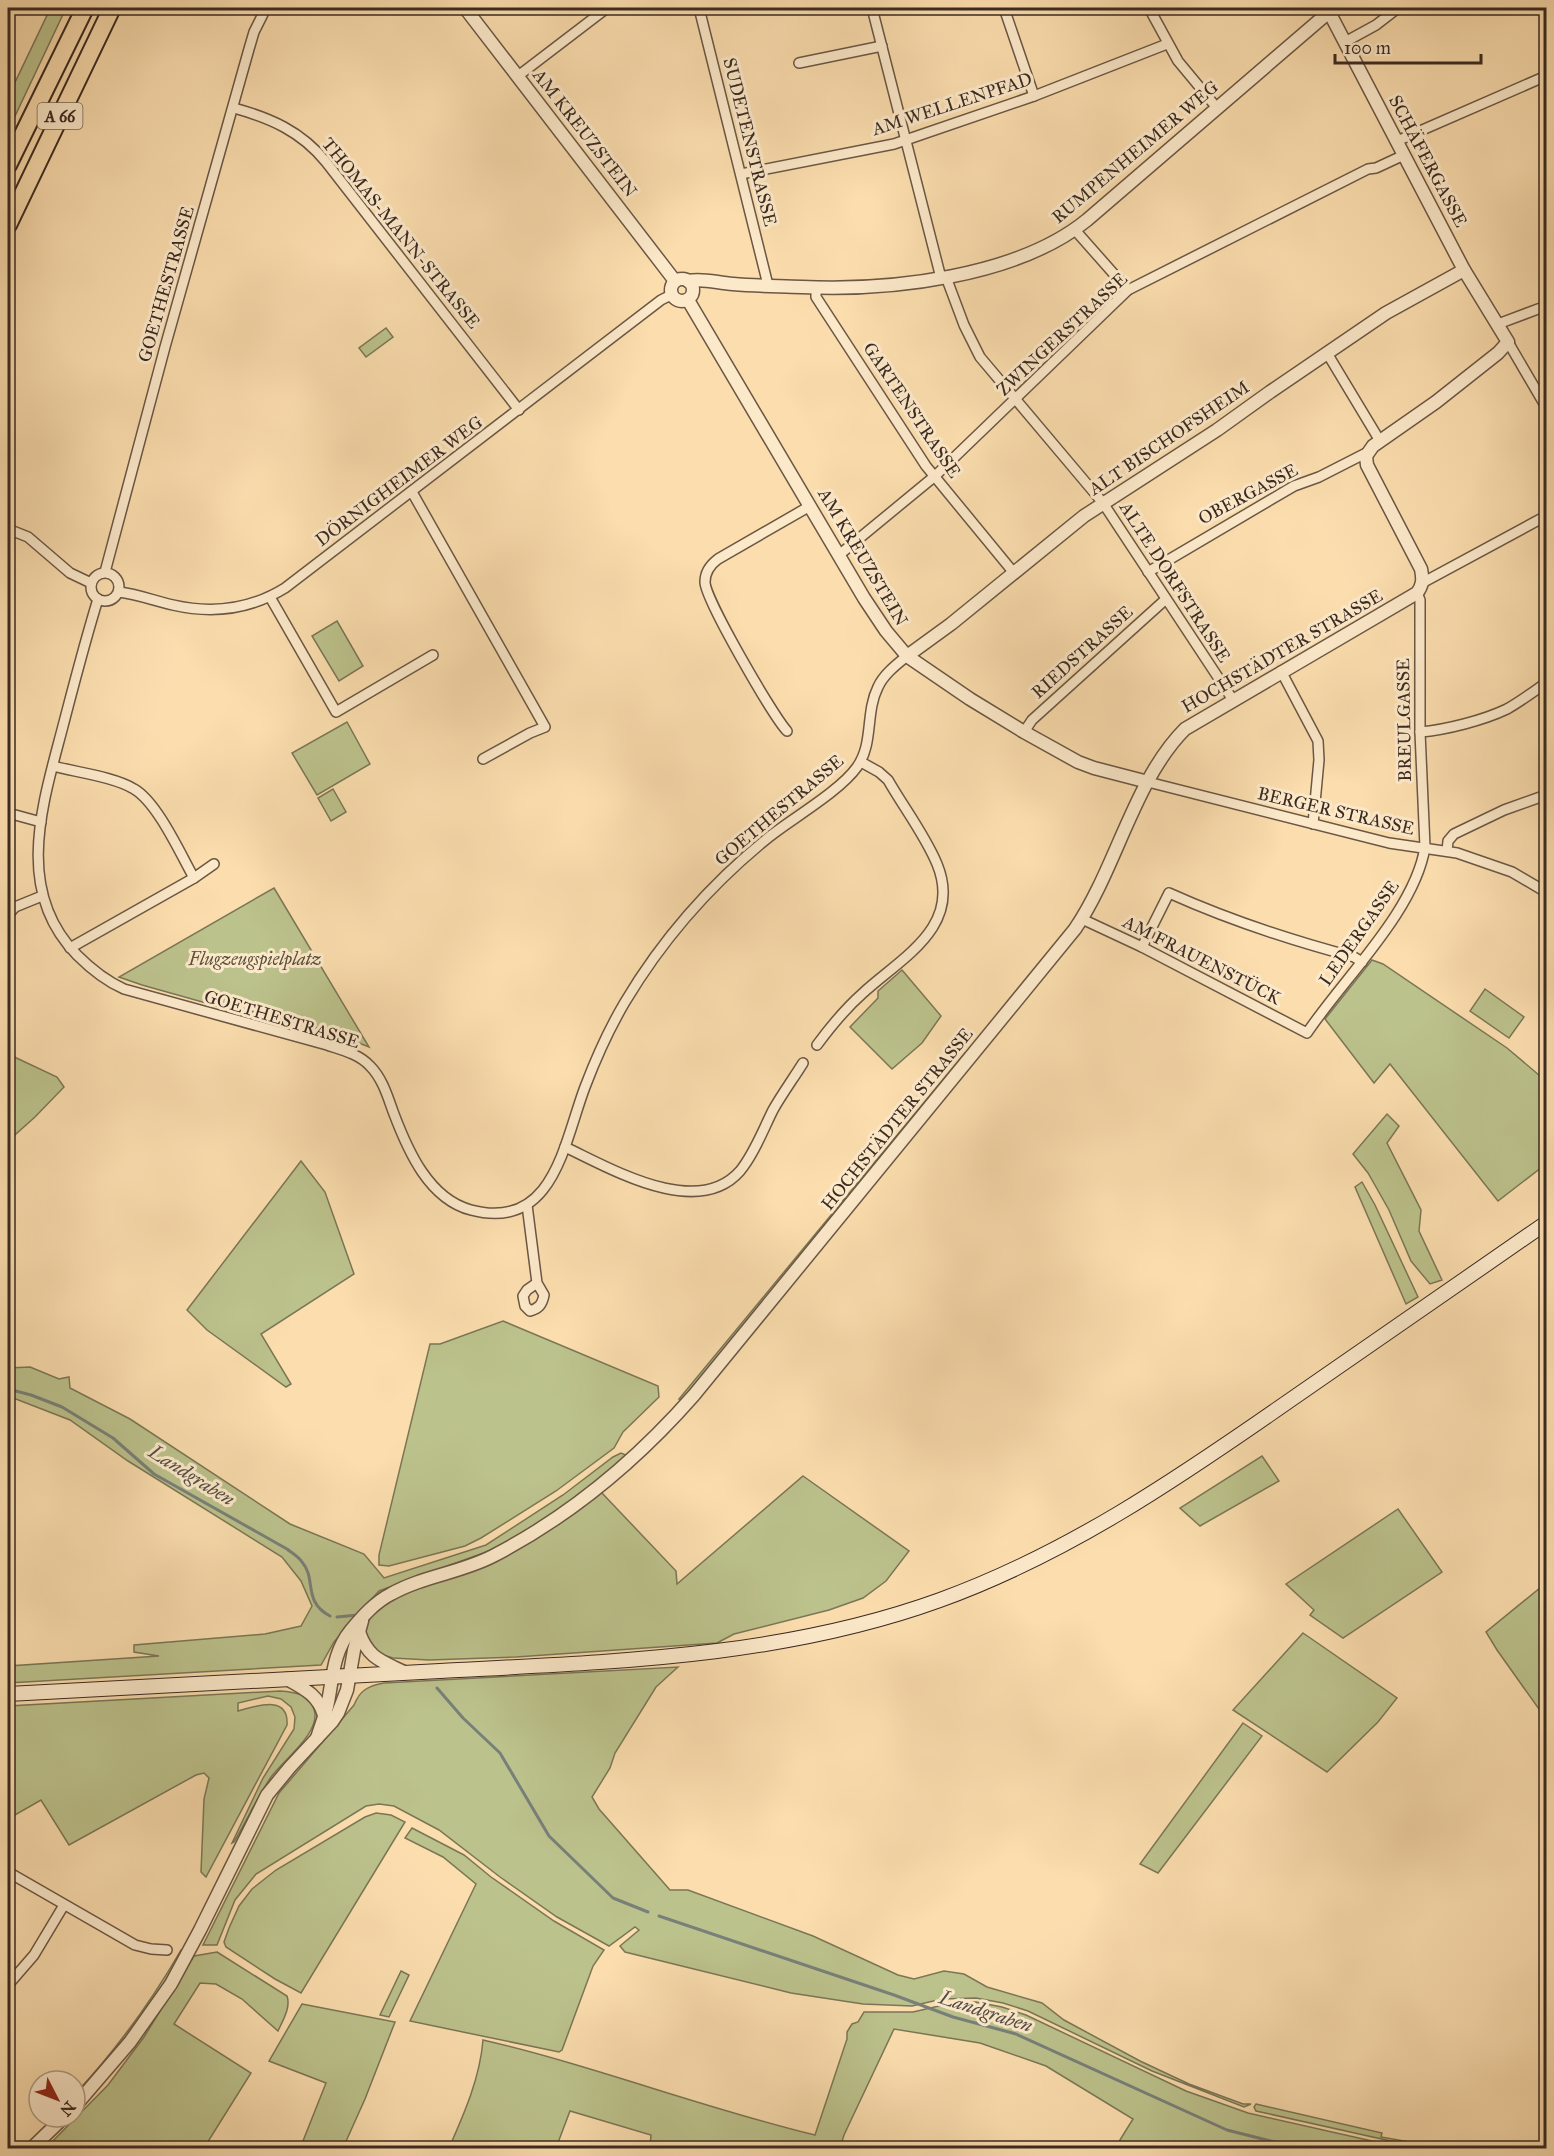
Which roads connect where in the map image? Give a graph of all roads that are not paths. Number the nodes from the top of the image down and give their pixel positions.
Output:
1 (112, 8) edge
2 (266, 8) edge
3 (465, 8) edge
4 (607, 8) edge
5 (699, 8) edge
6 (872, 8) edge
7 (1005, 8) edge
8 (1149, 8) edge
9 (1398, 8) edge
10 (84, 10) edge
11 (1328, 10) edge
12 (1345, 42) junction
13 (1167, 44) junction
14 (882, 46) junction
15 (799, 63) dead end
16 (518, 76) junction
17 (1546, 76) edge
18 (1034, 96) junction
19 (234, 108) junction
20 (1217, 108) junction
21 (907, 139) junction
22 (1397, 141) junction
23 (1404, 155) junction
24 (8, 165) edge
25 (741, 174) junction
26 (8, 225) edge
27 (1075, 230) junction
28 (1464, 270) junction
29 (944, 278) junction
30 (682, 281) junction
31 (725, 283) junction
32 (768, 285) junction
33 (816, 287) junction
34 (1128, 290) junction
35 (671, 295) junction
36 (690, 297) junction
37 (1546, 306) edge
38 (1498, 324) junction
39 (1508, 342) junction
40 (1327, 353) junction
41 (1015, 400) junction
42 (1546, 407) edge
43 (519, 410) junction
44 (1380, 441) junction
45 (1367, 459) junction
46 (935, 476) junction
47 (412, 492) junction
48 (1103, 503) junction
49 (810, 506) junction
50 (1546, 516) edge
51 (8, 529) edge
52 (839, 555) junction
53 (105, 572) junction
54 (1148, 572) junction
55 (1014, 573) junction
56 (91, 583) junction
57 (1417, 591) junction
58 (118, 592) junction
59 (270, 597) junction
60 (98, 599) junction
61 (1166, 599) junction
62 (433, 655) dead end
63 (908, 656) junction
64 (1281, 671) junction
65 (1546, 683) edge
66 (1233, 700) junction
67 (787, 731) dead end
68 (1024, 732) junction
69 (1420, 732) junction
70 (483, 759) dead end
71 (861, 762) junction
72 (53, 766) junction
73 (1148, 782) junction
74 (1546, 795) edge
75 (8, 813) edge
76 (41, 822) junction
77 (1312, 824) junction
78 (1425, 847) junction
79 (1447, 850) junction
80 (214, 864) dead end
81 (194, 878) junction
82 (1546, 892) edge
83 (42, 896) junction
84 (8, 915) edge
85 (1082, 919) junction
86 (1142, 947) junction
87 (70, 948) junction
88 (1362, 962) junction
89 (1307, 1033) joint
90 (817, 1045) dead end
91 (803, 1064) dead end
92 (565, 1147) junction
93 (527, 1205) junction
94 (1546, 1223) edge
95 (537, 1283) dead end
96 (361, 1626) junction
97 (404, 1672) junction
98 (350, 1676) junction
99 (331, 1677) junction
100 (287, 1679) junction
101 (8, 1694) edge
102 (324, 1715) junction
103 (317, 1737) junction
104 (8, 1872) edge
105 (64, 1905) junction
106 (167, 1950) dead end
107 (8, 1985) edge
108 (87, 2092) edge
109 (52, 2129) edge
110 (32, 2148) edge

1 - 26 highway, A 66
2 - 19 street, GOETHESTRASSE
3 - 16 street, AM KREUZSTEIN
4 - 16 street
5 - 25 street, SUDETENSTRASSE
6 - 14 street, ALTE DORFSTRASSE
7 - 18 street
8 - 13 street
9 - 12 street
10 - 24 highway, A 66
11 - 12 street, SCHÄFERGASSE
11 - 20 street, RUMPENHEIMER WEG
12 - 22 street, SCHÄFERGASSE
13 - 18 street, AM WELLENPFAD
13 - 20 street
14 - 15 street
14 - 21 street, ALTE DORFSTRASSE
16 - 30 street, AM KREUZSTEIN
17 - 22 street
18 - 21 street, AM WELLENPFAD
19 - 43 street, THOMAS-MANN-STRASSE
19 - 53 street, GOETHESTRASSE
20 - 27 street, RUMPENHEIMER WEG
21 - 25 street, AM WELLENPFAD
21 - 29 street, ALTE DORFSTRASSE
22 - 23 street, SCHÄFERGASSE
23 - 28 street, SCHÄFERGASSE
23 - 34 street, ZWINGERSTRASSE
25 - 32 street, SUDETENSTRASSE
27 - 29 street, RUMPENHEIMER WEG
27 - 34 street
28 - 38 street, SCHÄFERGASSE
28 - 40 street, ALT BISCHOFSHEIM
29 - 33 street, RUMPENHEIMER WEG
29 - 41 street, ALTE DORFSTRASSE
30 - 31 street, RUMPENHEIMER WEG
30 - 35 street
30 - 36 street
31 - 32 street, RUMPENHEIMER WEG
31 - 36 street, RUMPENHEIMER WEG
32 - 33 street, RUMPENHEIMER WEG
33 - 46 street, GARTENSTRASSE
34 - 41 street, ZWINGERSTRASSE
35 - 36 street
35 - 43 street, DÖRNIGHEIMER WEG
36 - 49 street, AM KREUZSTEIN
37 - 38 street
38 - 39 street, SCHÄFERGASSE
39 - 42 street
39 - 44 street, OBERGASSE
40 - 44 street
40 - 48 street, ALT BISCHOFSHEIM
41 - 46 street, ZWINGERSTRASSE
41 - 48 street, ALTE DORFSTRASSE
43 - 47 street, DÖRNIGHEIMER WEG
44 - 45 street, OBERGASSE
45 - 54 street, OBERGASSE
45 - 57 street, BREULGASSE
46 - 52 street, ZWINGERSTRASSE
46 - 55 street, GARTENSTRASSE
47 - 59 street, DÖRNIGHEIMER WEG
47 - 70 street
48 - 54 street, ALTE DORFSTRASSE
48 - 55 street, ALT BISCHOFSHEIM
49 - 52 street, AM KREUZSTEIN
49 - 67 street
50 - 57 street
51 - 56 street
52 - 63 street, AM KREUZSTEIN
53 - 56 street
53 - 58 street
54 - 61 street, ALTE DORFSTRASSE
55 - 63 street, ALT BISCHOFSHEIM
56 - 60 street
57 - 64 street, HOCHSTÄDTER STRASSE
57 - 69 street, BREULGASSE
58 - 59 street, DÖRNIGHEIMER WEG
58 - 60 street
59 - 62 street
60 - 72 street, GOETHESTRASSE
61 - 66 street, ALTE DORFSTRASSE
61 - 68 street, RIEDSTRASSE
63 - 68 street, AM KREUZSTEIN
63 - 71 street, GOETHESTRASSE
64 - 66 street, HOCHSTÄDTER STRASSE
64 - 77 street
65 - 69 street
66 - 73 street, HOCHSTÄDTER STRASSE
68 - 73 street, AM KREUZSTEIN
69 - 78 street, BREULGASSE
71 - 90 street
71 - 92 street, GOETHESTRASSE
72 - 76 street, GOETHESTRASSE
72 - 81 street
73 - 77 street, BERGER STRASSE
73 - 85 street, HOCHSTÄDTER STRASSE
74 - 79 street
75 - 76 street
76 - 83 street, GOETHESTRASSE
77 - 78 street, BERGER STRASSE
78 - 79 street, BERGER STRASSE
78 - 88 street, LEDERGASSE
79 - 82 street, BERGER STRASSE
80 - 81 street
81 - 87 street
83 - 84 street
83 - 87 street, GOETHESTRASSE
85 - 86 street, AM FRAUENSTÜCK
85 - 96 street, HOCHSTÄDTER STRASSE
86 - 88 street
86 - 89 street, AM FRAUENSTÜCK
87 - 93 street, GOETHESTRASSE
88 - 89 street, LEDERGASSE
91 - 92 street
92 - 93 street, GOETHESTRASSE
93 - 95 street
94 - 97 main road
96 - 97 street
96 - 98 street
96 - 99 street, HOCHSTÄDTER STRASSE
97 - 98 main road
98 - 99 main road
98 - 103 street
99 - 100 main road
99 - 102 street, HOCHSTÄDTER STRASSE
100 - 101 main road
100 - 102 street
102 - 103 street, HOCHSTÄDTER STRASSE
103 - 108 street
104 - 105 street
105 - 106 street
105 - 107 street
109 - 110 street

